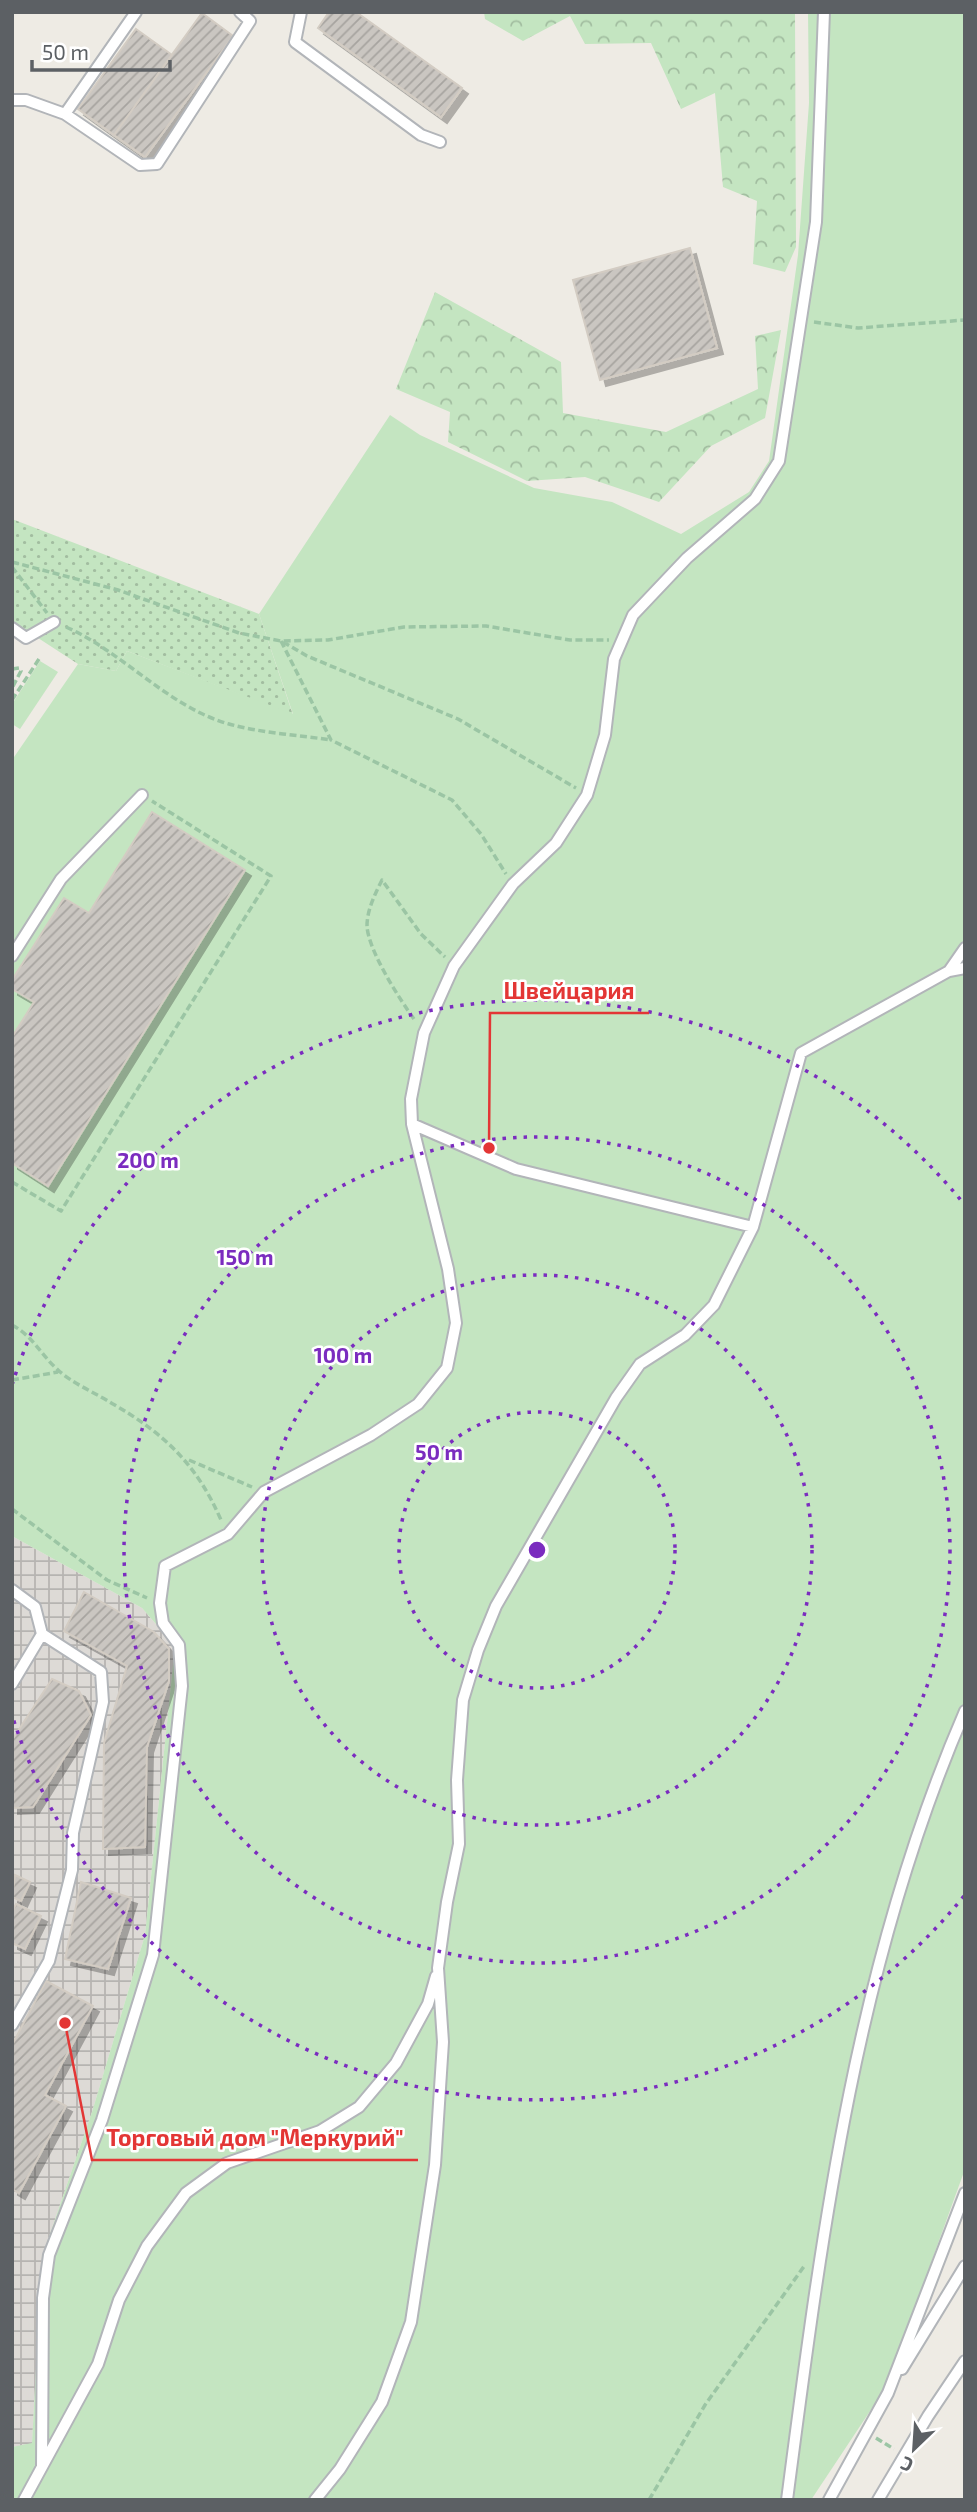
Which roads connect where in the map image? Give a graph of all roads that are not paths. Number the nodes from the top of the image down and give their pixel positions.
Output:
1 (136, 12) edge
2 (240, 12) edge
3 (300, 12) edge
4 (824, 12) edge
5 (12, 100) edge
6 (65, 114) junction
7 (440, 142) dead end
8 (54, 622) road end
9 (12, 628) edge
10 (142, 795) road end
11 (965, 948) edge
12 (12, 956) edge
13 (965, 968) edge
14 (948, 971) junction
15 (412, 1124) junction
16 (753, 1227) junction
17 (12, 1590) edge
18 (41, 1634) junction
19 (12, 1684) edge
20 (965, 1711) edge
21 (438, 1968) junction
22 (12, 2025) edge
23 (965, 2193) edge
24 (965, 2266) edge
25 (965, 2361) edge
26 (888, 2393) junction
27 (42, 2466) junction
28 (24, 2500) edge
29 (315, 2500) edge
30 (787, 2500) edge
31 (829, 2500) edge
32 (878, 2500) edge

1 - 6 lane
2 - 6 lane
3 - 7 lane
4 - 15 lane
5 - 6 lane
8 - 9 lane
10 - 12 lane
11 - 14 lane
13 - 14 lane
14 - 16 lane
15 - 16 lane
15 - 27 lane
16 - 21 lane
17 - 18 lane
18 - 19 lane
18 - 22 lane
20 - 30 lane
21 - 27 lane
21 - 29 lane
23 - 26 lane
24 - 26 lane
25 - 32 lane
26 - 31 lane
27 - 28 lane

